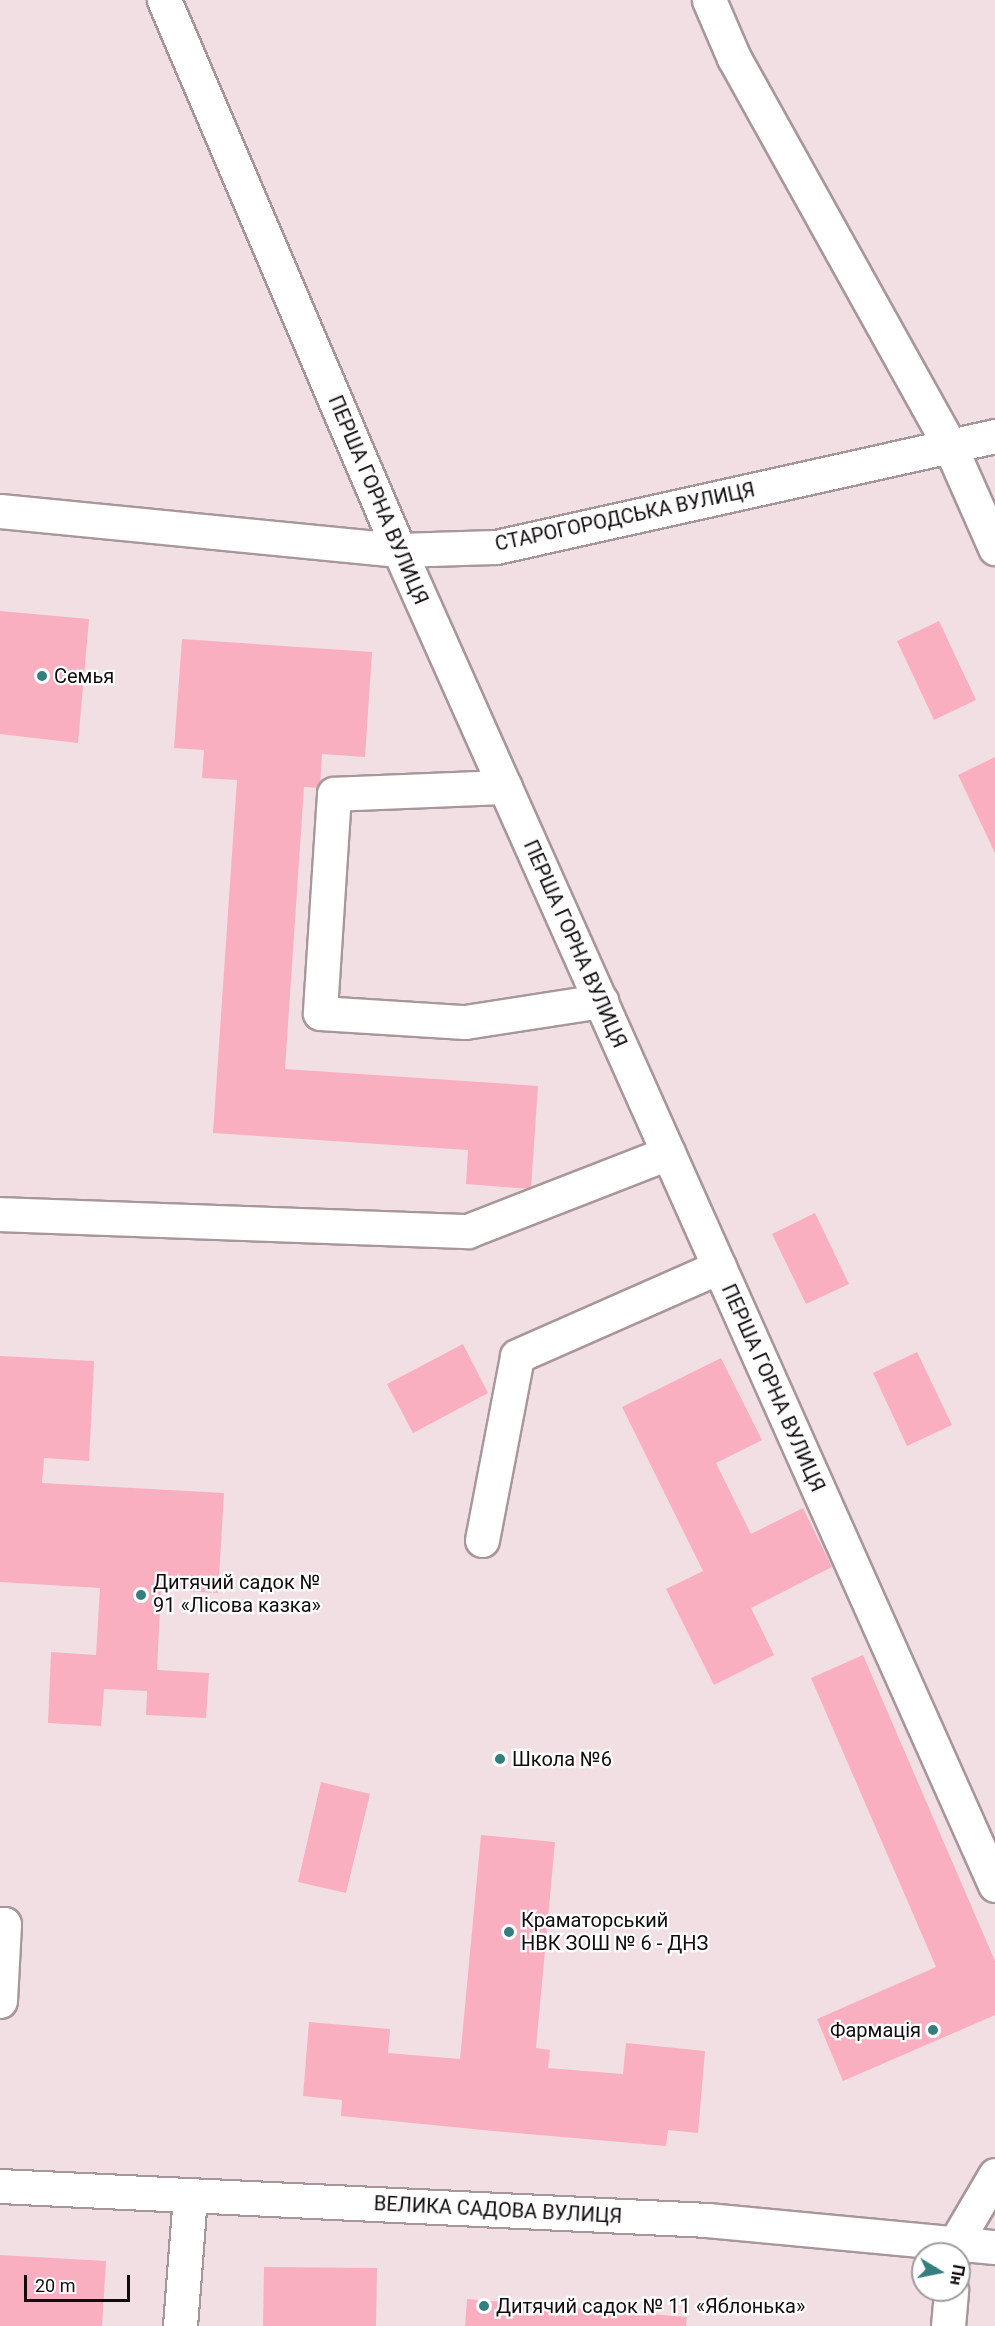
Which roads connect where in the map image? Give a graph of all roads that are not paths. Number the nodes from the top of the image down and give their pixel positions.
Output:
1 (164, 0) edge
2 (710, 0) edge
3 (995, 436) edge
4 (949, 444) junction
5 (0, 512) edge
6 (995, 548) edge
7 (399, 550) junction
8 (505, 787) junction
9 (601, 1001) junction
10 (668, 1153) junction
11 (0, 1214) edge
12 (719, 1267) junction
13 (482, 1540) dead end
14 (995, 1885) edge
15 (0, 1924) edge
16 (0, 2001) edge
17 (995, 2175) edge
18 (0, 2186) edge
19 (190, 2195) junction
20 (959, 2242) edge
21 (911, 2244) edge
22 (995, 2247) edge
23 (971, 2248) edge
24 (950, 2302) edge
25 (180, 2326) edge
26 (948, 2326) edge

1 - 7 street, ПЕРША ГОРНА ВУЛИЦЯ
2 - 4 street
3 - 4 street, СТАРОГОРОДСЬКА ВУЛИЦЯ
4 - 6 street
4 - 7 street, СТАРОГОРОДСЬКА ВУЛИЦЯ
5 - 7 street, СТАРОГОРОДСЬКА ВУЛИЦЯ
7 - 8 street, ПЕРША ГОРНА ВУЛИЦЯ
8 - 9 street, ПЕРША ГОРНА ВУЛИЦЯ
8 - 9 street
9 - 10 street, ПЕРША ГОРНА ВУЛИЦЯ
10 - 11 street
10 - 12 street, ПЕРША ГОРНА ВУЛИЦЯ
12 - 13 street
12 - 14 street, ПЕРША ГОРНА ВУЛИЦЯ
15 - 16 street
17 - 20 street
18 - 19 street, ВЕЛИКА САДОВА ВУЛИЦЯ
19 - 21 street, ВЕЛИКА САДОВА ВУЛИЦЯ
19 - 25 street
22 - 23 street, ВЕЛИКА САДОВА ВУЛИЦЯ
24 - 26 street

